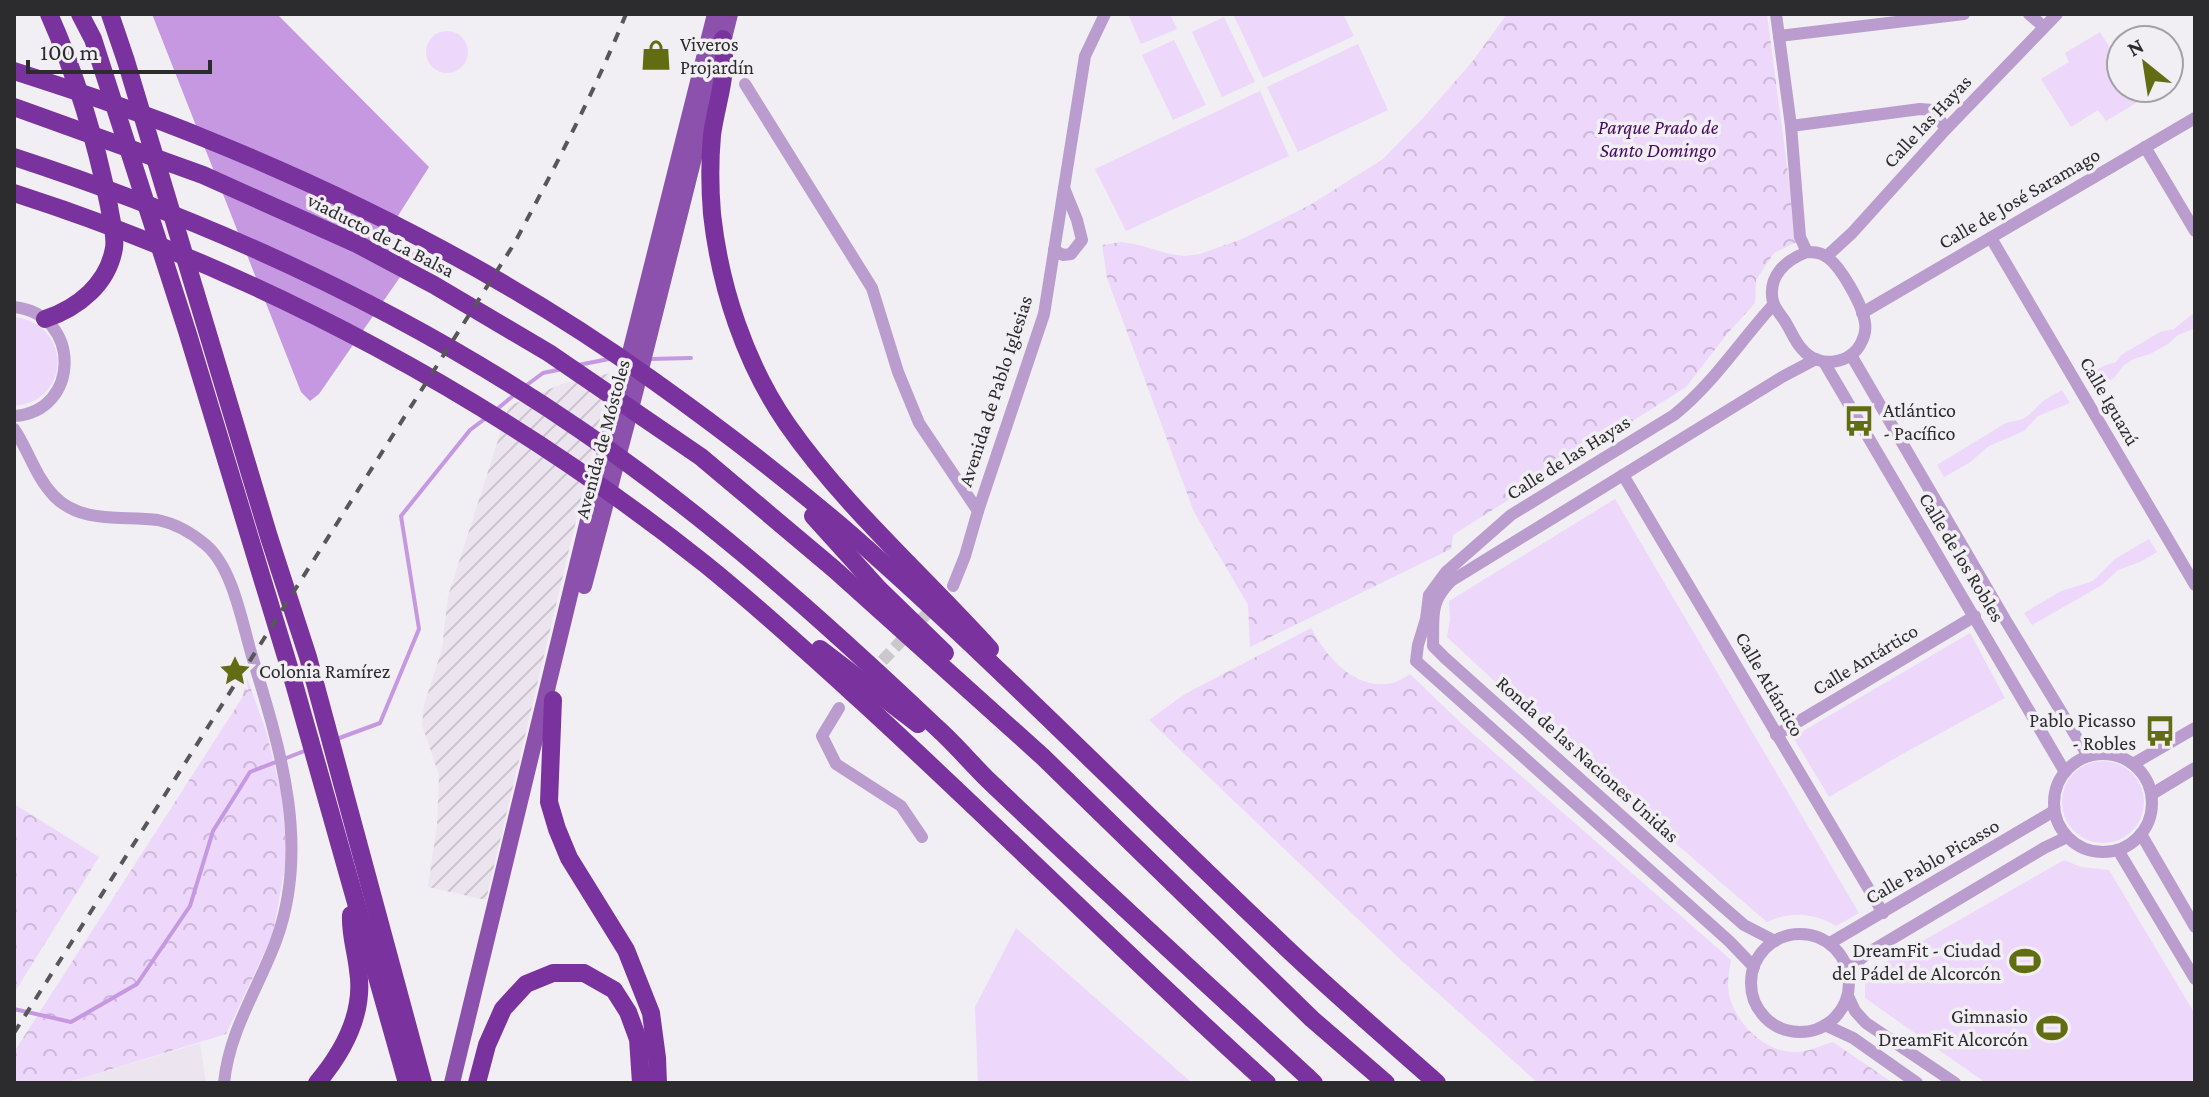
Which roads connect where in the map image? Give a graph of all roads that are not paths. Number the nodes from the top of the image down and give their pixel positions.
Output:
1 (49, 14) edge
2 (80, 14) edge
3 (110, 14) edge
4 (715, 14) edge
5 (730, 14) edge
6 (1105, 14) edge
7 (1776, 14) edge
8 (1964, 14) edge
9 (2029, 14) edge
10 (2057, 14) edge
11 (2044, 27) junction
12 (1779, 36) junction
13 (723, 39) junction
14 (14, 71) edge
15 (745, 84) dead end
16 (14, 107) edge
17 (2195, 118) edge
18 (1791, 126) junction
19 (1946, 129) junction
20 (2145, 147) junction
21 (14, 157) edge
22 (1064, 188) junction
23 (14, 193) edge
24 (2195, 231) edge
25 (1991, 238) junction
26 (1054, 250) junction
27 (1807, 252) junction
28 (1827, 256) junction
29 (1774, 304) junction
30 (14, 307) edge
31 (1862, 313) junction
32 (45, 319) junction
33 (1851, 355) junction
34 (636, 359) junction
35 (1820, 360) junction
36 (14, 416) edge
37 (14, 429) edge
38 (734, 440) junction
39 (1623, 475) junction
40 (978, 511) junction
41 (708, 567) junction
42 (2195, 585) edge
43 (953, 586) dead end
44 (1975, 616) junction
45 (1416, 661) joint
46 (553, 700) junction
47 (839, 708) dead end
48 (2195, 728) edge
49 (1776, 735) junction
50 (2088, 756) junction
51 (1043, 757) junction
52 (2133, 764) junction
53 (2195, 768) edge
54 (2065, 772) junction
55 (985, 777) junction
56 (2152, 794) junction
57 (1138, 805) junction
58 (2054, 811) junction
59 (2141, 834) junction
60 (922, 837) dead end
61 (2067, 837) junction
62 (2118, 850) junction
63 (504, 873) junction
64 (352, 891) junction
65 (2190, 907) edge
66 (1883, 913) junction
67 (2195, 927) edge
68 (1775, 941) junction
69 (1830, 943) junction
70 (1754, 967) junction
71 (1847, 970) junction
72 (2195, 979) edge
73 (1848, 996) junction
74 (1825, 1025) junction
75 (453, 1080) edge
76 (417, 1082) edge
77 (224, 1083) edge
78 (317, 1083) edge
79 (477, 1083) edge
80 (641, 1083) edge
81 (658, 1083) edge
82 (1267, 1083) edge
83 (1314, 1083) edge
84 (1386, 1083) edge
85 (1437, 1083) edge
86 (1917, 1083) edge
87 (1955, 1083) edge

1 - 32 highway
2 - 64 highway
3 - 76 highway
4 - 34 main road, Avenida de Móstoles
5 - 13 main road, Avenida de Móstoles
6 - 22 street, Avenida de Pablo Iglesias
7 - 12 street
8 - 12 street
9 - 11 street
10 - 11 street, Calle las Hayas
11 - 19 street, Calle las Hayas
12 - 18 street
13 - 34 main road, Avenida de Móstoles
13 - 57 highway
14 - 38 highway
15 - 40 street
16 - 51 highway, viaducto de La Balsa
17 - 20 street, Calle de José Saramago
18 - 19 street
18 - 27 street
19 - 28 street, Calle las Hayas
20 - 24 street
20 - 25 street, Calle de José Saramago
21 - 55 highway
22 - 26 street, Avenida de Pablo Iglesias
22 - 26 street
23 - 41 highway
25 - 31 street, Calle de José Saramago
25 - 42 street, Calle Iguazú
26 - 40 street, Avenida de Pablo Iglesias
27 - 28 street
27 - 29 street
28 - 31 street
29 - 35 street
29 - 45 street, Calle de las Hayas
30 - 32 street
31 - 33 street
32 - 36 street
33 - 35 street
33 - 50 street, Calle de los Robles
34 - 46 main road, Avenida de Móstoles
34 - 63 main road, Avenida de Móstoles
35 - 39 street
35 - 44 street, Calle de los Robles
37 - 77 street
38 - 51 highway
38 - 57 highway
39 - 49 street, Calle Atlántico
39 - 68 street, Ronda de las Naciones Unidas
40 - 43 street, Avenida de Pablo Iglesias
41 - 55 highway
41 - 82 highway
44 - 49 street, Calle Antártico
44 - 54 street, Calle de los Robles
45 - 70 street, Ronda de las Naciones Unidas
46 - 63 main road, Avenida de Móstoles
46 - 81 highway
47 - 60 street
48 - 52 street
49 - 66 street, Calle Atlántico
50 - 52 street
50 - 54 street
51 - 84 highway
52 - 56 street
53 - 56 street
54 - 58 street
55 - 83 highway
56 - 59 street
57 - 85 highway
58 - 61 street
58 - 66 street, Calle Pablo Picasso
59 - 62 street
59 - 65 street
61 - 62 street
61 - 71 street
62 - 72 street
63 - 75 main road, Avenida de Móstoles
64 - 76 highway
64 - 78 highway
65 - 67 street
66 - 69 street, Calle Pablo Picasso
68 - 69 street
68 - 70 street
69 - 71 street
70 - 74 street
71 - 73 street
73 - 74 street
73 - 87 street
74 - 86 street
79 - 80 highway

